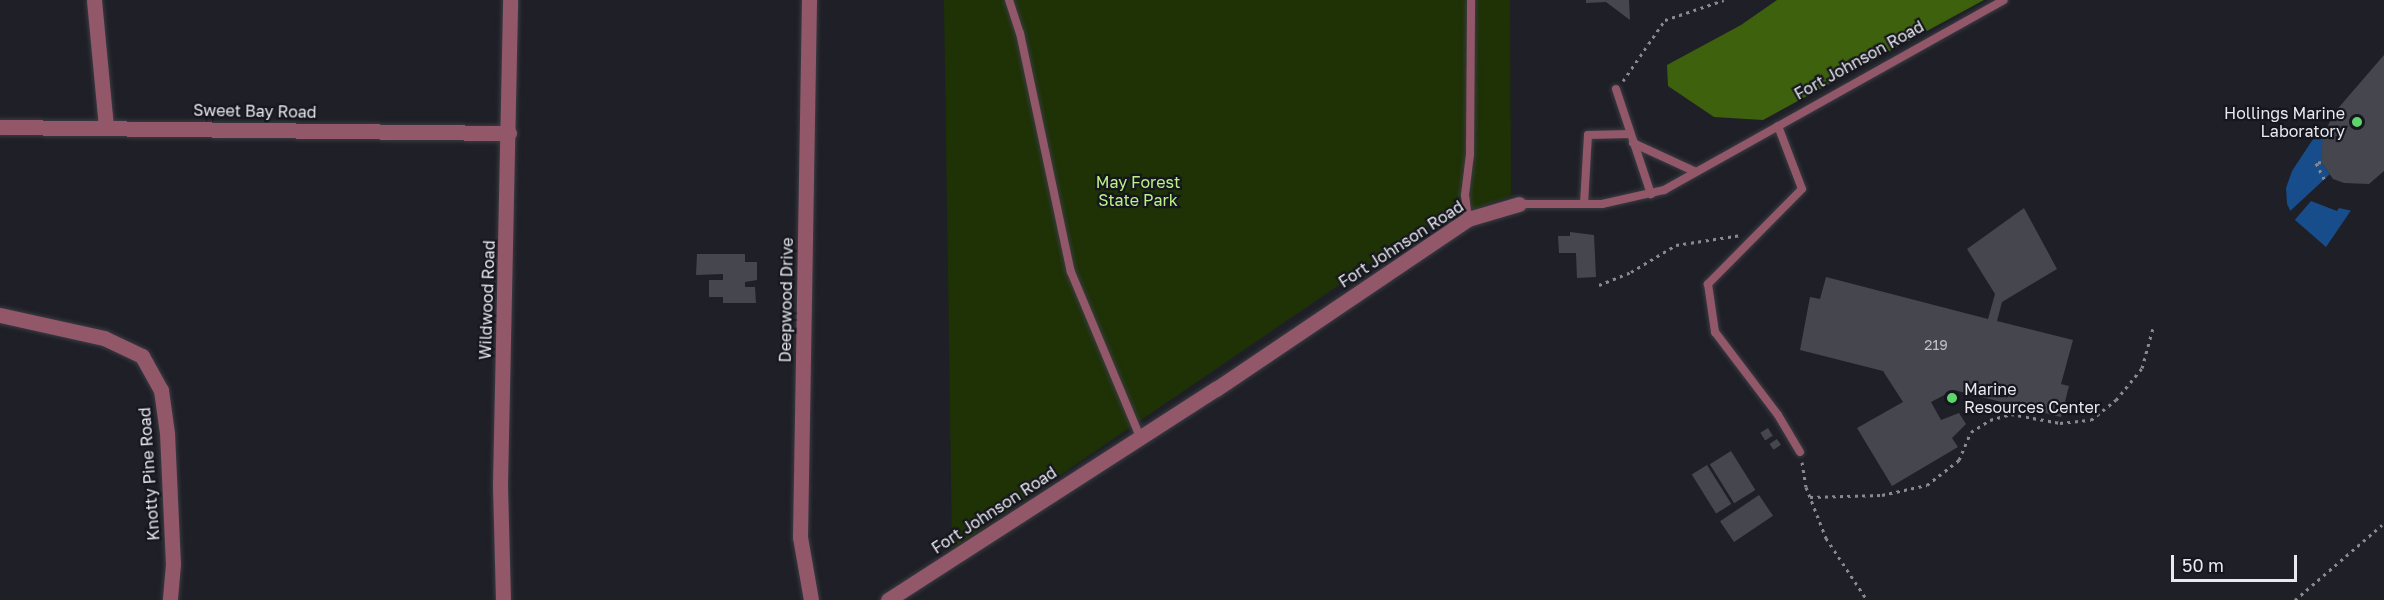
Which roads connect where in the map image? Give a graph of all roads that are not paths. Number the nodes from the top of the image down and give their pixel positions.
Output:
1 (94, 0) edge
2 (510, 0) edge
3 (809, 0) edge
4 (1008, 0) edge
5 (1472, 0) edge
6 (2004, 0) edge
7 (1616, 89) road end
8 (106, 126) junction
9 (1778, 126) junction
10 (0, 127) edge
11 (509, 133) junction
12 (1630, 134) junction
13 (1633, 143) junction
14 (1694, 171) junction
15 (1651, 194) junction
16 (1519, 204) joint
17 (1584, 204) junction
18 (1468, 219) junction
19 (0, 315) edge
20 (1140, 437) junction
21 (1800, 452) road end
22 (170, 600) edge
23 (503, 600) edge
24 (811, 600) edge
25 (888, 600) edge

1 - 8 street
2 - 11 street, Wildwood Road
3 - 24 street, Deepwood Drive
4 - 20 lane
5 - 18 lane
6 - 9 lane, Fort Johnson Road
7 - 12 lane
8 - 10 street, Sweet Bay Road
8 - 11 street, Sweet Bay Road
9 - 14 lane, Fort Johnson Road
9 - 21 lane
11 - 23 street, Wildwood Road
12 - 13 lane
12 - 17 lane
13 - 14 lane
13 - 15 lane
14 - 15 lane, Fort Johnson Road
15 - 17 lane, Fort Johnson Road
16 - 17 lane, Fort Johnson Road
16 - 18 street, Fort Johnson Road
18 - 20 street, Fort Johnson Road
19 - 22 street, Knotty Pine Road
20 - 25 street, Fort Johnson Road

